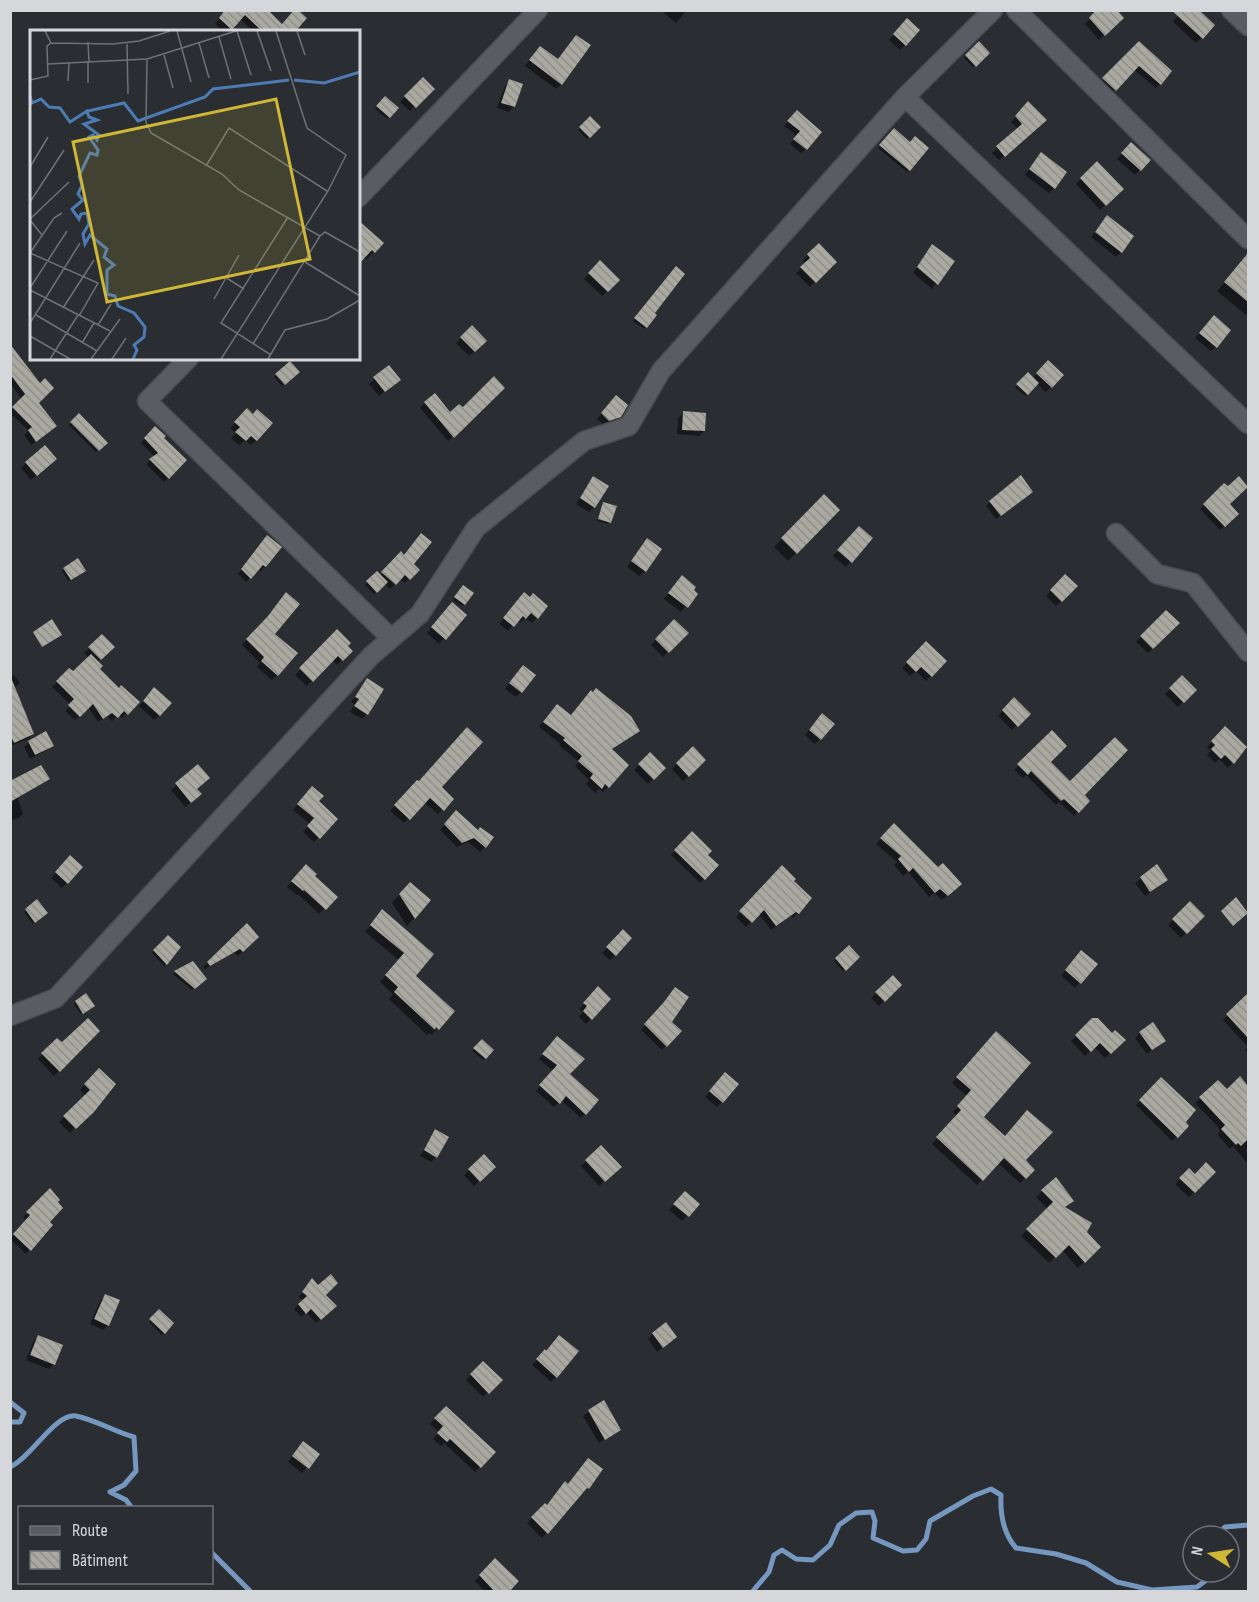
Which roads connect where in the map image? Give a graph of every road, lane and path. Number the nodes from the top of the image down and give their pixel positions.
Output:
1 (538, 10) edge
2 (993, 10) edge
3 (1016, 10) edge
4 (1231, 10) edge
5 (1248, 26) edge
6 (905, 97) junction
7 (360, 196) edge
8 (1248, 238) edge
9 (187, 360) edge
10 (1248, 424) edge
11 (1116, 533) dead end
12 (391, 638) junction
13 (1248, 652) edge
14 (10, 1016) edge

1 - 7 street
2 - 6 street
3 - 8 street
4 - 5 street
6 - 10 street
6 - 12 street
9 - 12 street
11 - 13 street
12 - 14 street

